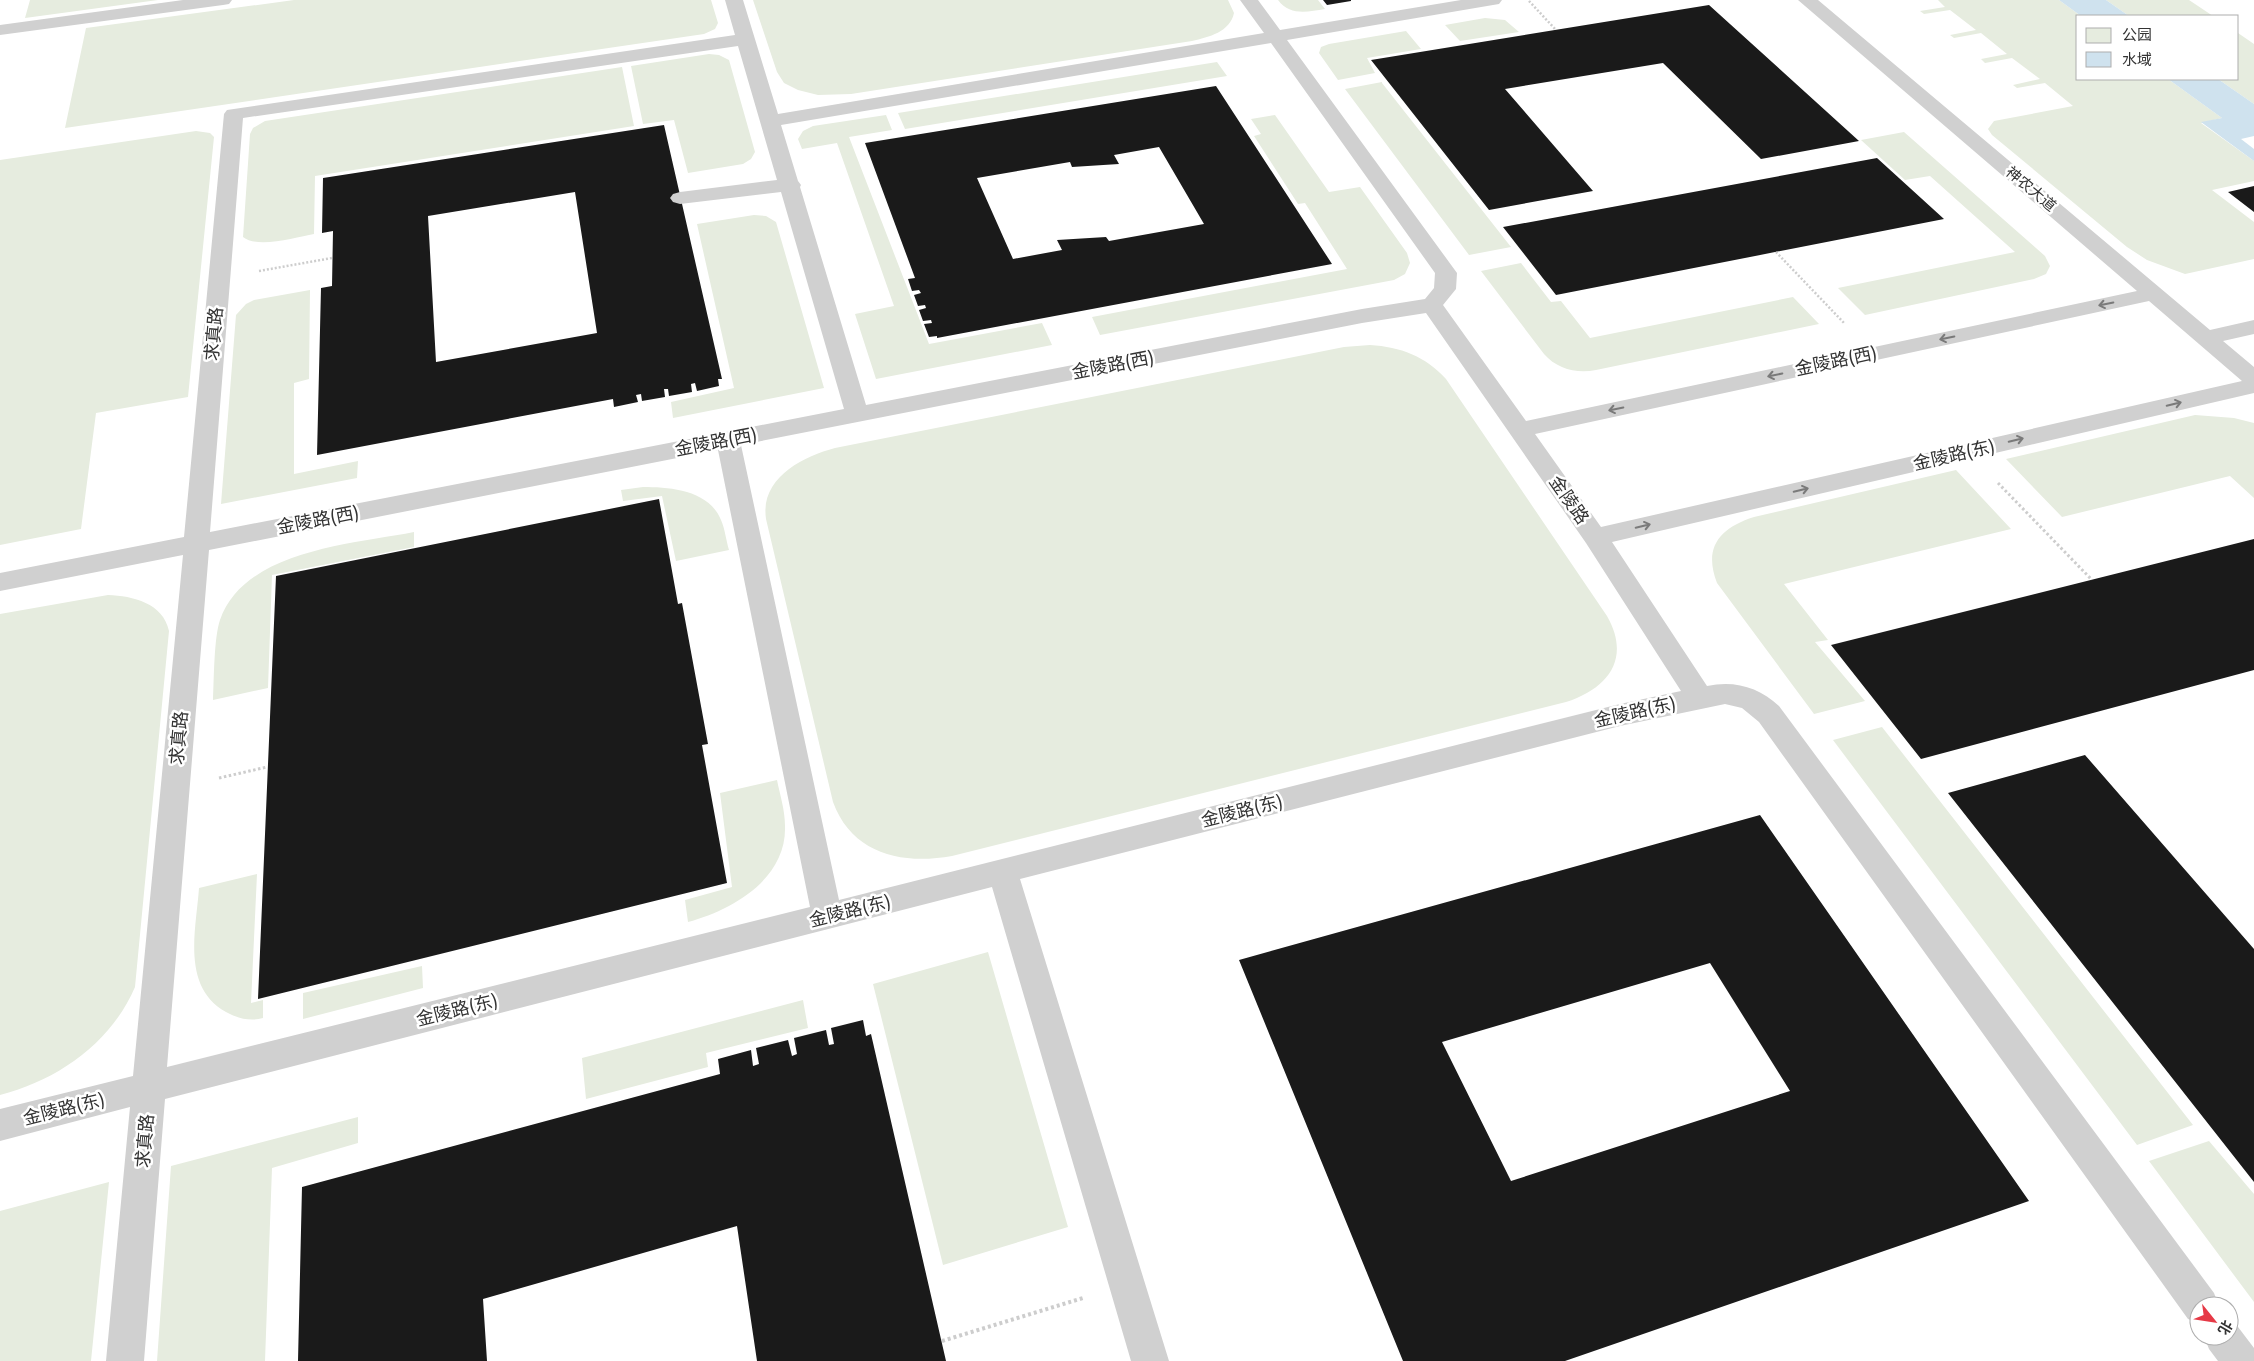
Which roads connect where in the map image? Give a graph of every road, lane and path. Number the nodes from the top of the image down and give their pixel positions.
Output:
1 (222, 0) edge
2 (734, 0) edge
3 (1249, 0) edge
4 (1494, 0) edge
5 (1528, 0) edge
6 (1807, 0) edge
7 (0, 30) edge
8 (1556, 30) dead end
9 (1274, 37) junction
10 (746, 39) junction
11 (772, 121) junction
12 (790, 185) junction
13 (680, 198) dead end
14 (1776, 252) dead end
15 (332, 258) dead end
16 (219, 278) junction
17 (2153, 294) junction
18 (1432, 305) junction
19 (2254, 327) edge
20 (2205, 338) junction
21 (1874, 353) junction
22 (2254, 379) edge
23 (2254, 386) edge
24 (857, 415) junction
25 (1519, 430) junction
26 (728, 440) junction
27 (1969, 451) junction
28 (1595, 537) junction
29 (196, 544) junction
30 (2092, 580) dead end
31 (0, 582) edge
32 (1700, 698) junction
33 (1003, 872) junction
34 (827, 916) junction
35 (150, 1088) junction
36 (0, 1126) edge
37 (1127, 1284) junction
38 (2194, 1296) edge
39 (942, 1341) dead end
40 (2230, 1346) edge
41 (125, 1361) edge
42 (1150, 1361) edge
43 (2241, 1361) edge

1 - 7 lane
2 - 10 lane
3 - 9 lane
4 - 9 lane
5 - 8 path
6 - 17 lane, 神农大道
9 - 11 lane
9 - 18 lane
10 - 11 lane
10 - 16 lane, 求真路
11 - 12 lane
12 - 13 lane
12 - 24 lane
14 - 21 path
15 - 16 path
16 - 29 lane, 求真路
17 - 20 lane, 神农大道
17 -> 21 lane, 金陵路(西)
18 - 24 lane, 金陵路(西)
18 - 25 lane, 金陵路
19 - 20 lane
20 - 22 lane, 神农大道
21 -> 25 lane, 金陵路(西)
27 -> 23 lane, 金陵路(东)
24 - 26 lane, 金陵路(西)
25 - 28 lane, 金陵路
26 - 29 lane, 金陵路(西)
26 - 34 lane
28 -> 27 lane, 金陵路(东)
27 - 30 path
28 - 32 lane, 金陵路
29 - 31 lane, 金陵路(西)
29 - 35 lane, 求真路
32 - 33 lane, 金陵路(东)
32 - 38 lane, 金陵路(东)
33 - 34 lane, 金陵路(东)
33 - 37 lane
34 - 35 lane, 金陵路(东)
35 - 36 lane, 金陵路(东)
35 - 41 lane, 求真路
37 - 39 path
37 - 42 lane
40 - 43 lane

